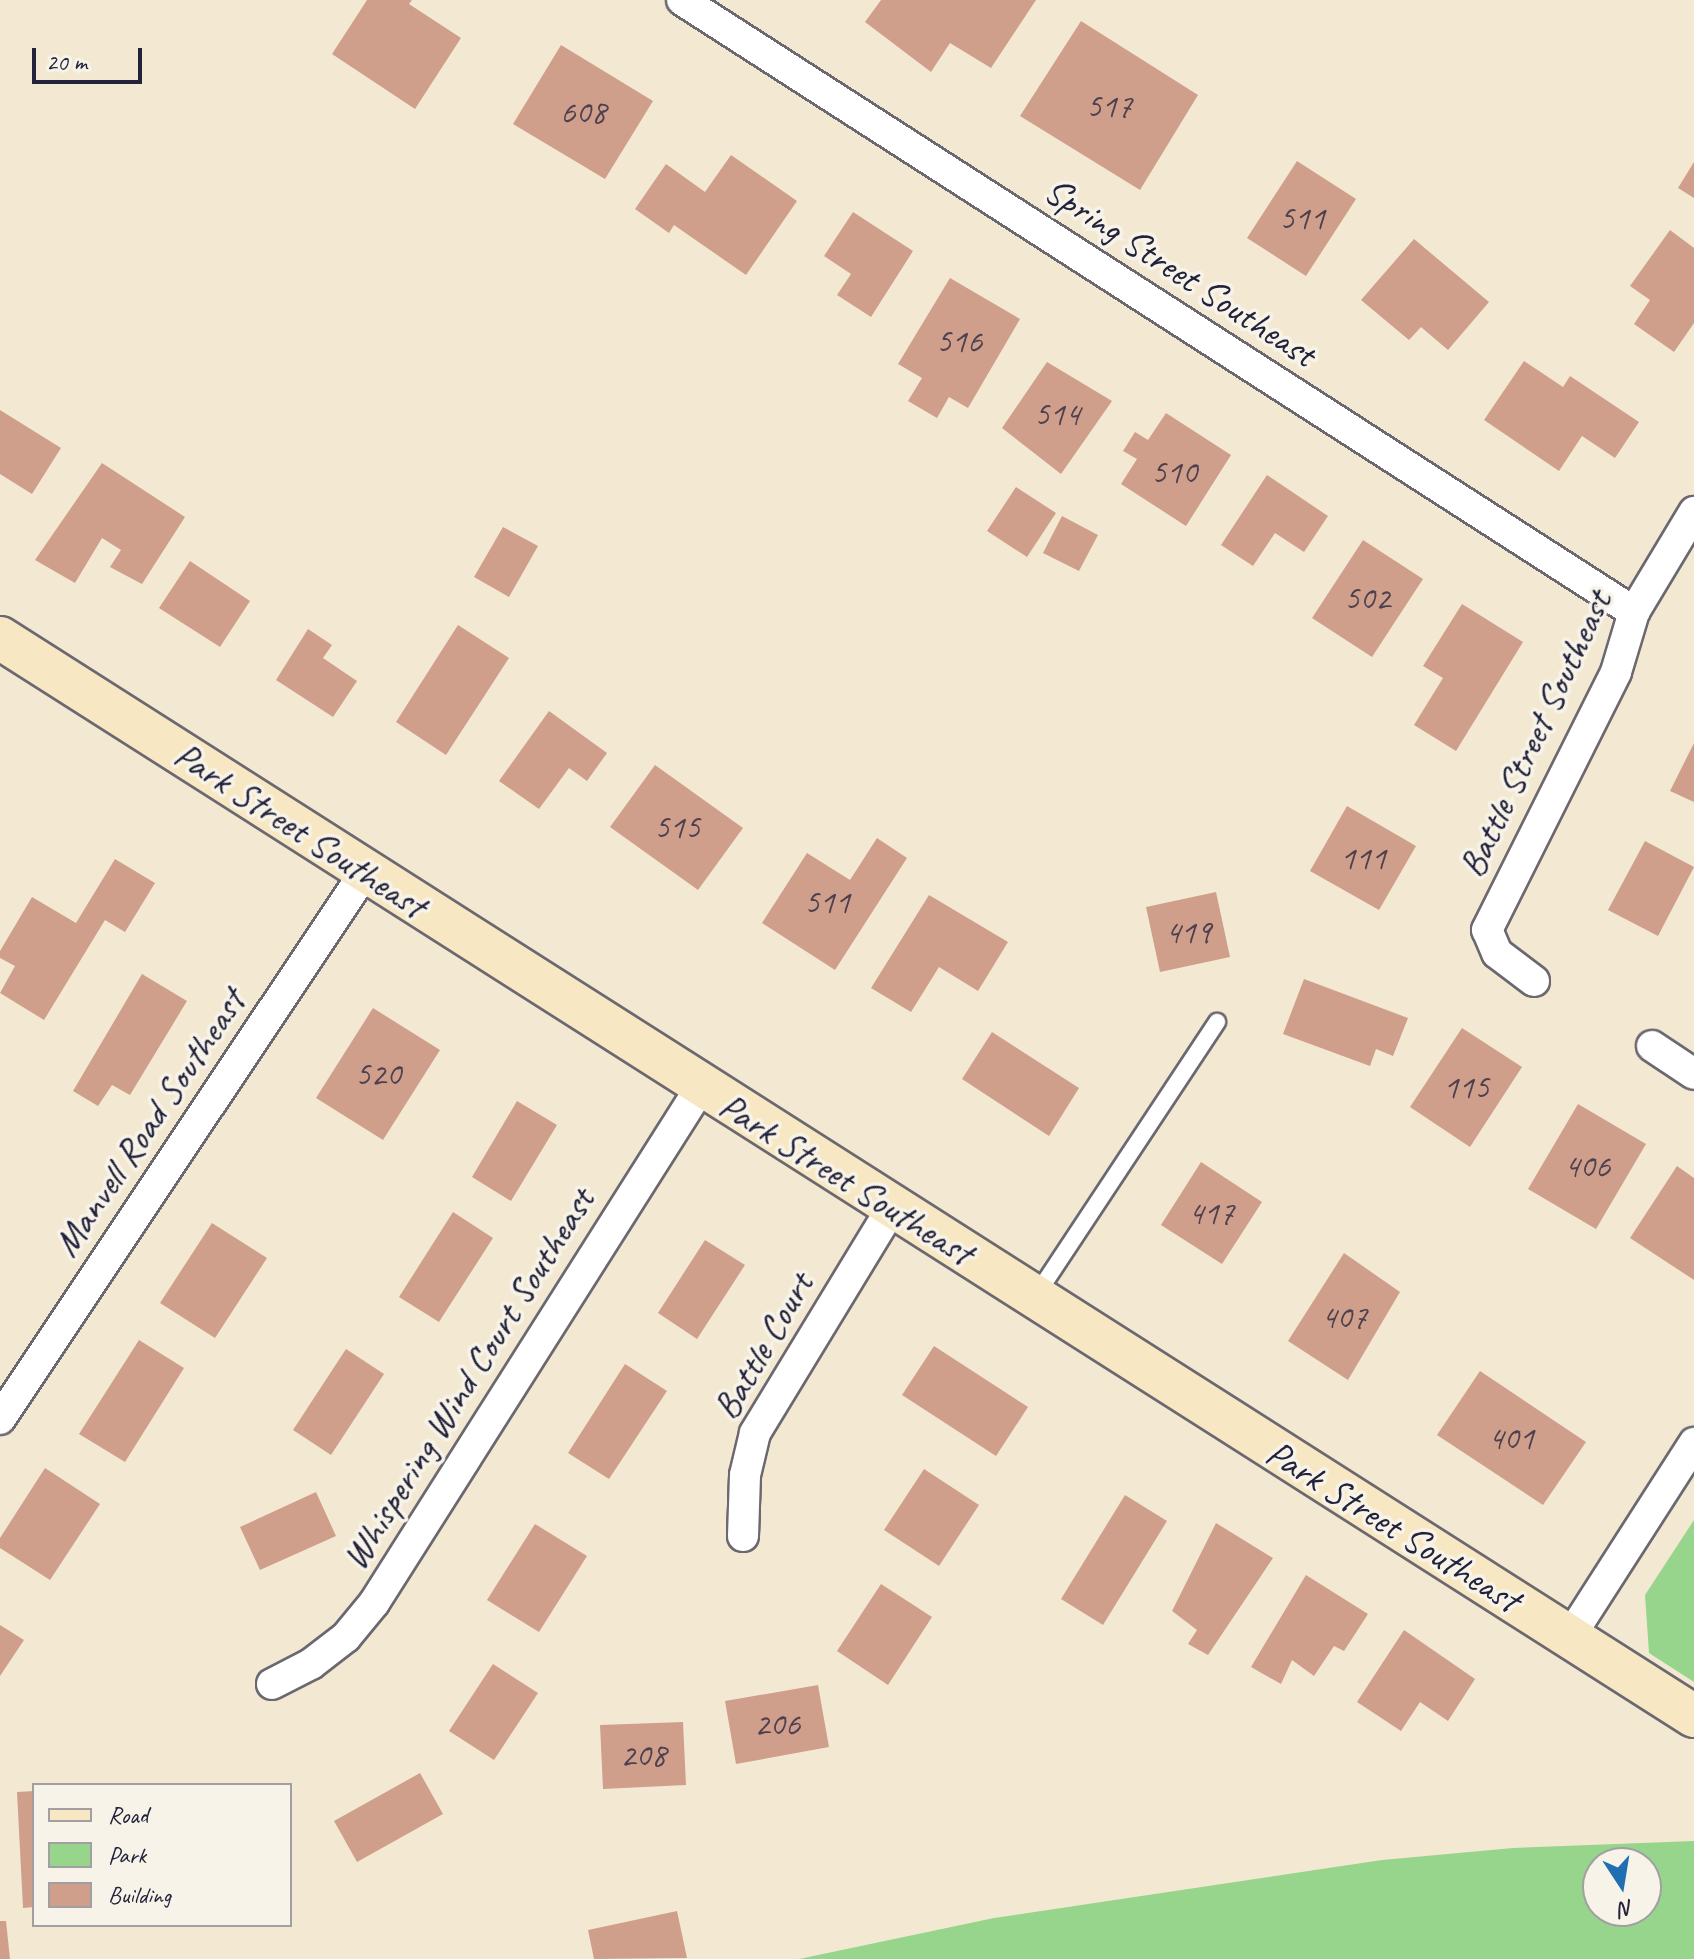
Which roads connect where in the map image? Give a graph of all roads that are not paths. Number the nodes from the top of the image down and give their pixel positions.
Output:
1 (682, 0) edge
2 (1694, 512) edge
3 (1634, 612) junction
4 (0, 638) edge
5 (365, 872) junction
6 (1534, 981) dead end
7 (1217, 1022) dead end
8 (1652, 1046) dead end
9 (1694, 1074) edge
10 (701, 1087) junction
11 (892, 1208) junction
12 (1034, 1298) junction
13 (0, 1419) edge
14 (1694, 1444) edge
15 (743, 1536) dead end
16 (1569, 1638) junction
17 (272, 1684) dead end
18 (1694, 1716) edge

1 - 3 street, Spring Street Southeast
2 - 3 street, Battle Street Southeast
3 - 6 street, Battle Street Southeast
4 - 5 main road, Park Street Southeast
5 - 10 main road, Park Street Southeast
5 - 13 street, Manvell Road Southeast
7 - 12 lane
8 - 9 street
10 - 11 main road, Park Street Southeast
10 - 17 street, Whispering Wind Court Southeast
11 - 12 main road, Park Street Southeast
11 - 15 street, Battle Court
12 - 16 main road, Park Street Southeast
14 - 16 street
16 - 18 main road, Park Street Southeast

